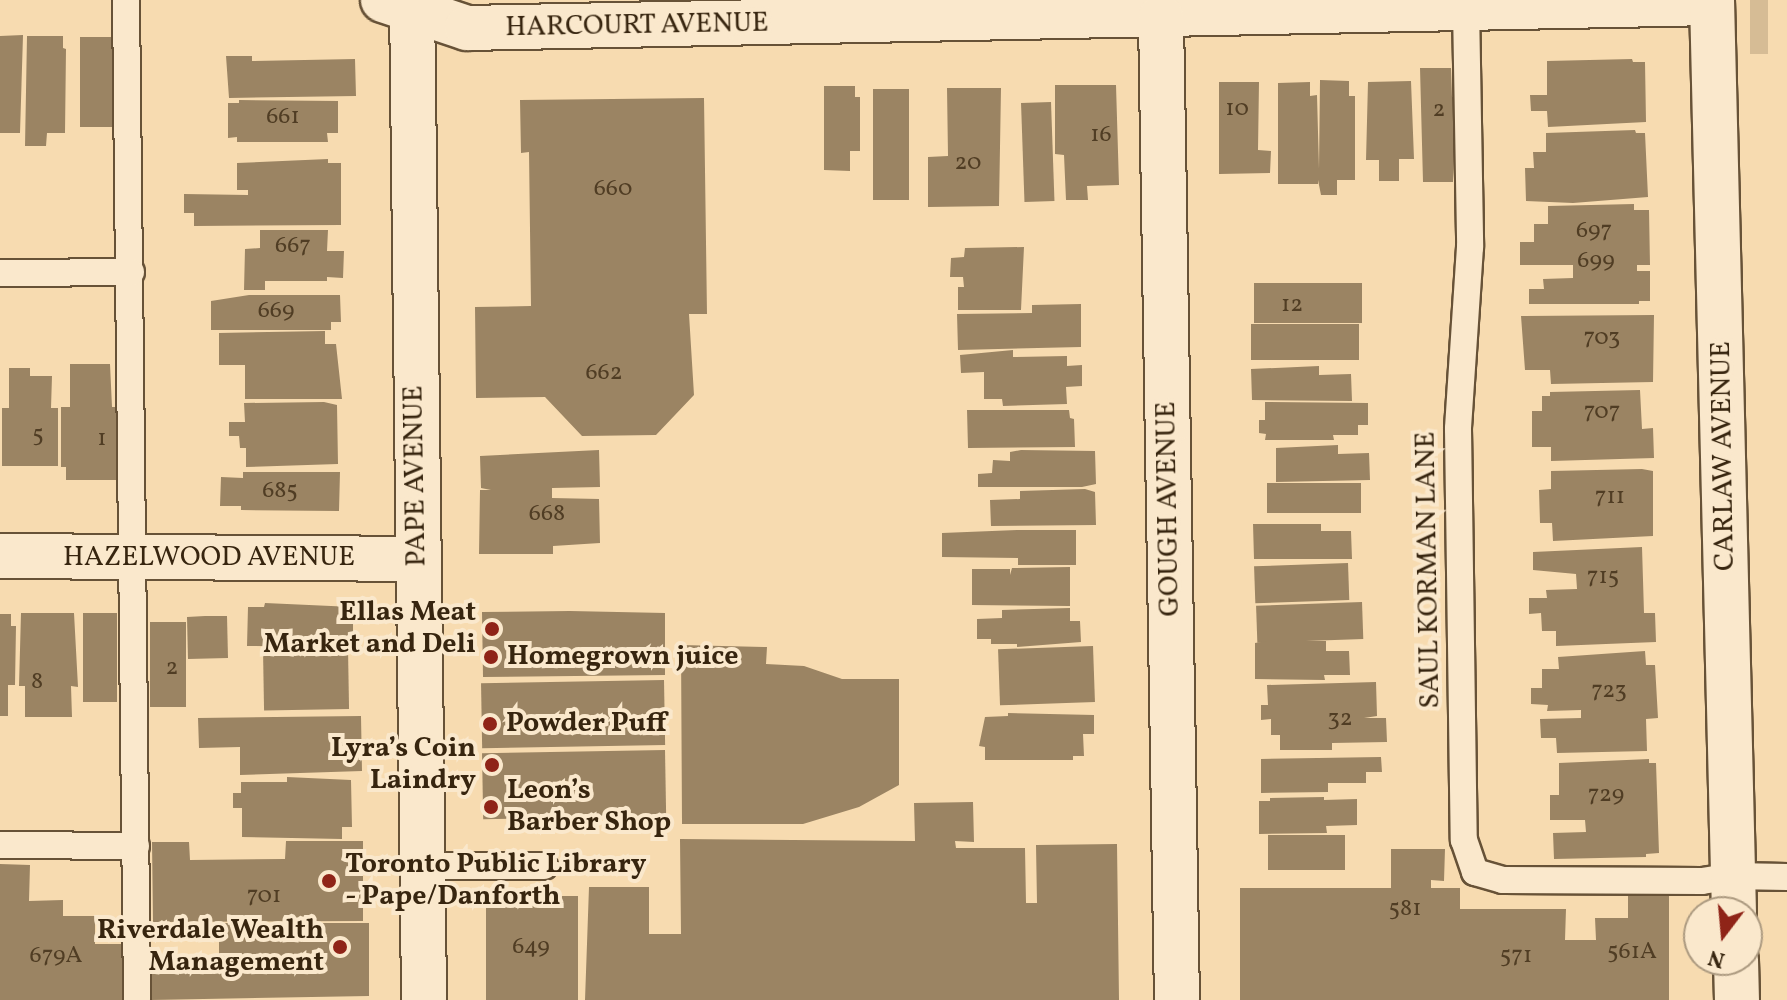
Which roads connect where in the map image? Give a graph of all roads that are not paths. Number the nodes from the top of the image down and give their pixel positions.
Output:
1 (126, 0) edge
2 (403, 2) edge
3 (1712, 2) edge
4 (1466, 7) junction
5 (1161, 17) junction
6 (131, 272) junction
7 (0, 273) edge
8 (0, 556) edge
9 (132, 558) junction
10 (417, 559) junction
11 (0, 845) edge
12 (136, 846) junction
13 (422, 866) junction
14 (544, 866) dead end
15 (1787, 877) edge
16 (1733, 894) edge
17 (1736, 976) edge
18 (137, 1000) edge
19 (424, 1000) edge
20 (1177, 1000) edge
21 (1737, 1000) edge

1 - 6 lane
2 - 5 street, HARCOURT AVENUE
2 - 10 street, PAPE AVENUE
3 - 4 street, HARCOURT AVENUE
3 - 16 street, CARLAW AVENUE
4 - 5 street, HARCOURT AVENUE
4 - 16 lane, SAUL KORMAN LANE
5 - 20 street, GOUGH AVENUE
6 - 7 lane
6 - 9 lane
8 - 9 street, HAZELWOOD AVENUE
9 - 10 street, HAZELWOOD AVENUE
9 - 12 lane
10 - 13 street, PAPE AVENUE
11 - 12 lane
12 - 18 lane
13 - 14 lane
13 - 19 street, PAPE AVENUE
15 - 16 lane
17 - 21 street

